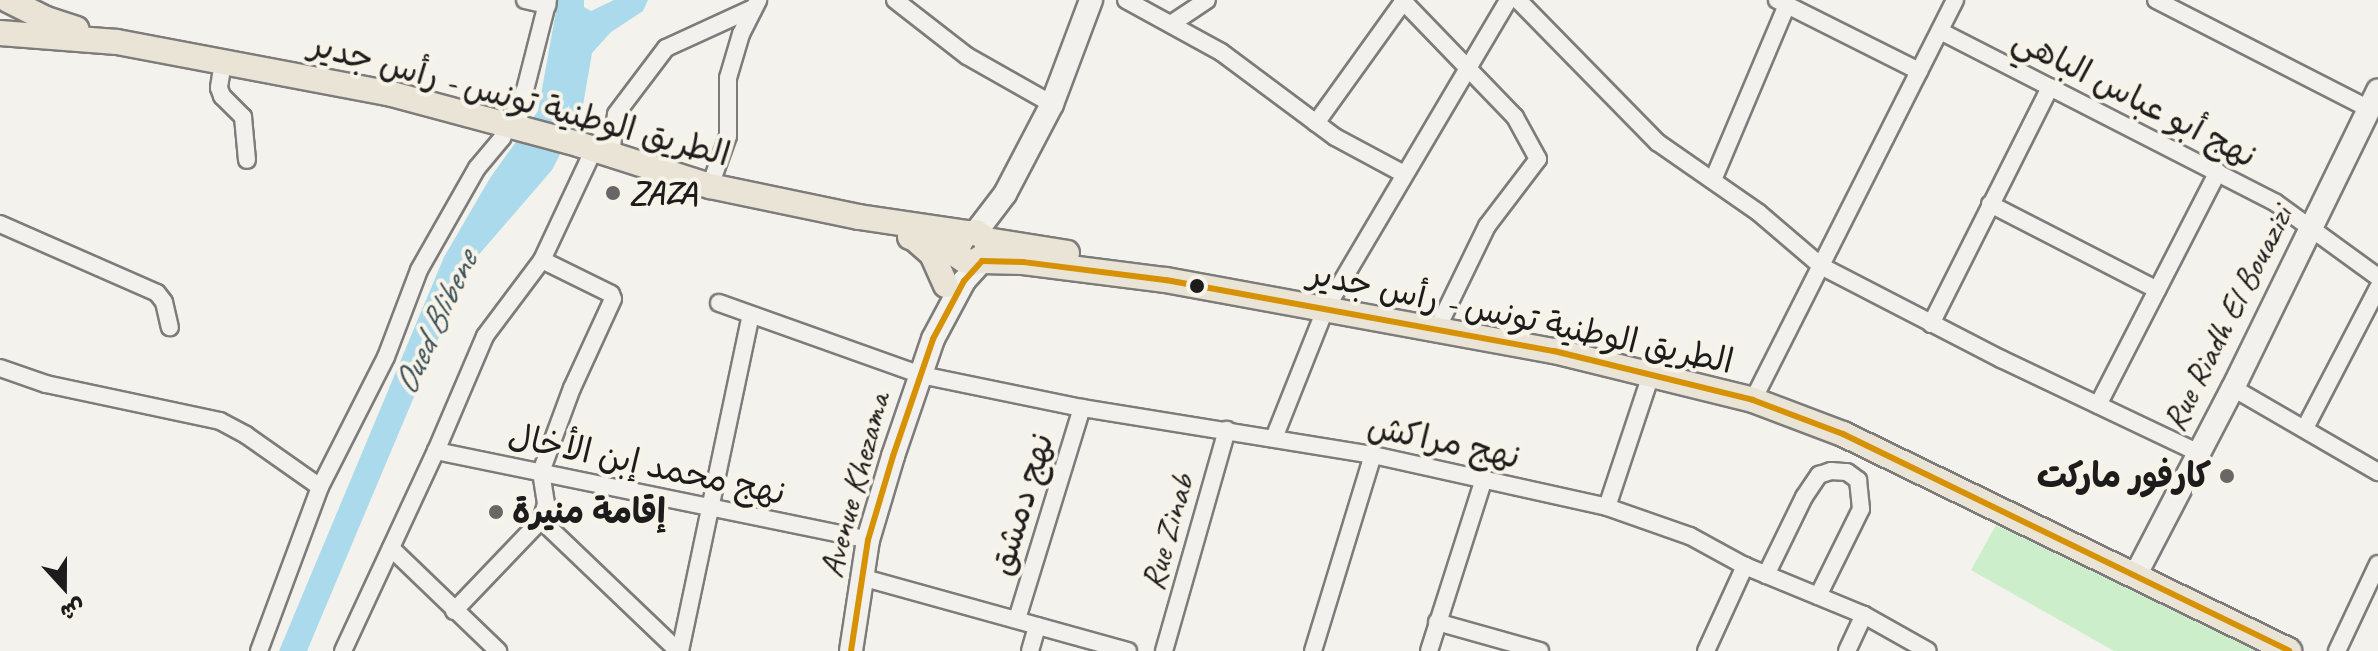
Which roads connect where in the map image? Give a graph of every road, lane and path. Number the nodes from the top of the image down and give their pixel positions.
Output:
1 (8, 0) edge
2 (525, 0) edge
3 (895, 0) edge
4 (1091, 0) edge
5 (1126, 0) edge
6 (1207, 0) edge
7 (1508, 0) edge
8 (1518, 0) edge
9 (1955, 0) edge
10 (1403, 1) edge
11 (2163, 1) edge
12 (1782, 2) edge
13 (547, 3) edge
14 (755, 5) edge
15 (1171, 24) junction
16 (1940, 31) junction
17 (0, 33) edge
18 (117, 42) junction
19 (223, 62) junction
20 (1466, 68) junction
21 (1919, 71) junction
22 (2050, 87) junction
23 (2374, 101) edge
24 (1052, 104) junction
25 (1316, 123) junction
26 (515, 126) junction
27 (594, 149) junction
28 (247, 160) dead end
29 (2218, 172) junction
30 (1404, 174) junction
31 (1713, 180) junction
32 (710, 186) junction
33 (1990, 204) junction
34 (859, 217) junction
35 (0, 224) edge
36 (2312, 227) junction
37 (904, 235) junction
38 (975, 246) junction
39 (542, 260) junction
40 (1821, 266) junction
41 (2378, 277) edge
42 (946, 285) junction
43 (2378, 288) edge
44 (2157, 290) junction
45 (719, 303) dead end
46 (1325, 310) junction
47 (751, 315) junction
48 (1931, 324) junction
49 (170, 327) dead end
50 (1437, 329) junction
51 (933, 339) junction
52 (0, 368) edge
53 (921, 375) junction
54 (1651, 375) junction
55 (2233, 388) junction
56 (1753, 400) junction
57 (2098, 405) junction
58 (1082, 408) junction
59 (2305, 428) junction
60 (1227, 430) junction
61 (1274, 438) junction
62 (436, 451) junction
63 (2197, 452) junction
64 (1373, 455) junction
65 (541, 472) junction
66 (2378, 472) edge
67 (1483, 482) junction
68 (320, 487) junction
69 (1607, 507) junction
70 (712, 509) junction
71 (541, 520) junction
72 (868, 540) junction
73 (391, 548) junction
74 (2378, 564) edge
75 (1745, 566) junction
76 (1766, 575) junction
77 (2135, 576) junction
78 (861, 577) junction
79 (1818, 596) junction
80 (454, 611) junction
81 (1864, 615) junction
82 (1017, 619) junction
83 (1437, 622) junction
84 (1037, 626) junction
85 (259, 651) edge
86 (343, 651) edge
87 (498, 651) edge
88 (679, 651) edge
89 (851, 651) edge
90 (1030, 651) edge
91 (1128, 651) edge
92 (1164, 651) edge
93 (1313, 651) edge
94 (1429, 651) edge
95 (1540, 651) edge
96 (1706, 651) edge
97 (1847, 651) edge
98 (1928, 651) edge
99 (2289, 651) edge
100 (2337, 651) edge

1 - 18 main road, الطريق الوطنية تونس - رأس جدير
2 - 13 street
3 - 24 street
4 - 24 main road
5 - 15 street
6 - 15 street
7 - 20 street
8 - 31 street
9 - 16 street
10 - 20 street
10 - 25 street
11 - 23 street
12 - 21 street
12 - 31 street
13 - 26 street
14 - 27 street
14 - 32 street
15 - 25 street
16 - 21 street
16 - 22 street, نهج أبو عباس الباهي
17 - 18 main road, الطريق الوطنية تونس - رأس جدير
18 - 19 main road, الطريق الوطنية تونس - رأس جدير
19 - 26 main road, الطريق الوطنية تونس - رأس جدير
19 - 28 street
20 - 30 street
20 - 50 street
21 - 40 street
22 - 29 street, نهج أبو عباس الباهي
22 - 33 street
23 - 36 main road, Rue Riadh El Bouazizi
24 - 38 main road
25 - 30 street
26 - 27 main road, الطريق الوطنية تونس - رأس جدير
26 - 68 street
27 - 32 main road, الطريق الوطنية تونس - رأس جدير
27 - 39 street
29 - 36 street, نهج أبو عباس الباهي
29 - 44 street
30 - 46 street
31 - 40 street
32 - 34 main road, الطريق الوطنية تونس - رأس جدير
33 - 44 street
33 - 48 street
34 - 37 main road, الطريق الوطنية تونس - رأس جدير
34 - 38 main road, الطريق الوطنية تونس - رأس جدير
35 - 49 street
36 - 41 street, نهج أبو عباس الباهي
36 - 55 main road, Rue Riadh El Bouazizi
37 - 38 main road, الطريق الوطنية تونس - رأس جدير
37 - 42 main road
38 - 42 main road, Avenue Khezama
38 - 46 main road, الطريق الوطنية تونس - رأس جدير
38 - 51 main road, Avenue Khezama
39 - 62 street
39 - 65 street
40 - 48 street
40 - 56 street
42 - 51 main road, Avenue Khezama
43 - 59 street
44 - 57 street
45 - 47 street, نهج مراكش
46 - 50 main road, الطريق الوطنية تونس - رأس جدير
46 - 61 street
47 - 53 street, نهج مراكش
47 - 70 street
48 - 57 street
50 - 54 main road, الطريق الوطنية تونس - رأس جدير
51 - 53 main road, Avenue Khezama
52 - 68 street
53 - 58 street, نهج مراكش
53 - 72 main road, Avenue Khezama
54 - 56 main road, الطريق الوطنية تونس - رأس جدير
54 - 69 street
55 - 59 street
55 - 63 main road, Rue Riadh El Bouazizi
56 - 77 main road, الطريق الوطنية تونس - رأس جدير
57 - 63 street
58 - 60 street, نهج مراكش
58 - 82 street, نهج دمشق
59 - 66 street
60 - 61 street, نهج مراكش
60 - 92 street, Rue Zinab
61 - 64 street, نهج مراكش
62 - 65 street, نهج محمد إبن الأخال
62 - 73 street
63 - 77 main road, Rue Riadh El Bouazizi
64 - 67 street, نهج مراكش
64 - 93 street
65 - 70 street, نهج محمد إبن الأخال
65 - 71 street
67 - 69 street, نهج مراكش
67 - 83 street
68 - 85 street
69 - 75 street, نهج مراكش
70 - 72 street, نهج محمد إبن الأخال
70 - 88 street
71 - 80 street
71 - 88 street
72 - 78 main road, Avenue Khezama
73 - 80 street
73 - 86 street
74 - 100 street
75 - 76 street, نهج مراكش
75 - 96 street
76 - 79 street, نهج مراكش
76 - 79 street
77 - 99 main road, الطريق الوطنية تونس - رأس جدير
78 - 82 street
78 - 89 main road, Avenue Khezama
79 - 81 street, نهج مراكش
80 - 87 street
81 - 97 street
81 - 98 street, نهج مراكش
82 - 84 street
83 - 94 street
83 - 95 street
84 - 90 street
84 - 91 street

